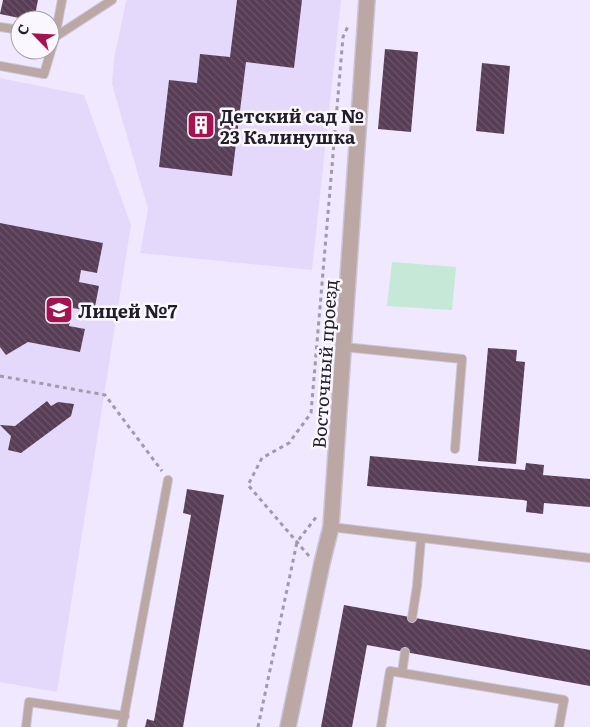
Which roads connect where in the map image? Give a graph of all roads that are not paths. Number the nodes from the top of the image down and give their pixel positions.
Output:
1 (112, 0) edge
2 (367, 0) edge
3 (60, 32) edge
4 (47, 60) edge
5 (0, 66) edge
6 (344, 347) junction
7 (455, 449) dead end
8 (168, 480) road end
9 (331, 527) junction
10 (421, 538) junction
11 (590, 558) edge
12 (412, 618) dead end
13 (405, 652) dead end
14 (402, 672) junction
15 (124, 716) junction
16 (26, 727) edge
17 (122, 727) edge
18 (288, 727) edge
19 (381, 727) edge
20 (560, 727) edge

1 - 3 lane
2 - 6 street, Восточный проезд
4 - 5 lane
6 - 7 lane
6 - 9 street, Восточный проезд
8 - 15 lane
9 - 10 lane
9 - 18 street, Восточный проезд
10 - 11 lane
10 - 12 lane
13 - 14 lane
14 - 19 lane
14 - 20 lane
15 - 16 lane
15 - 17 lane

